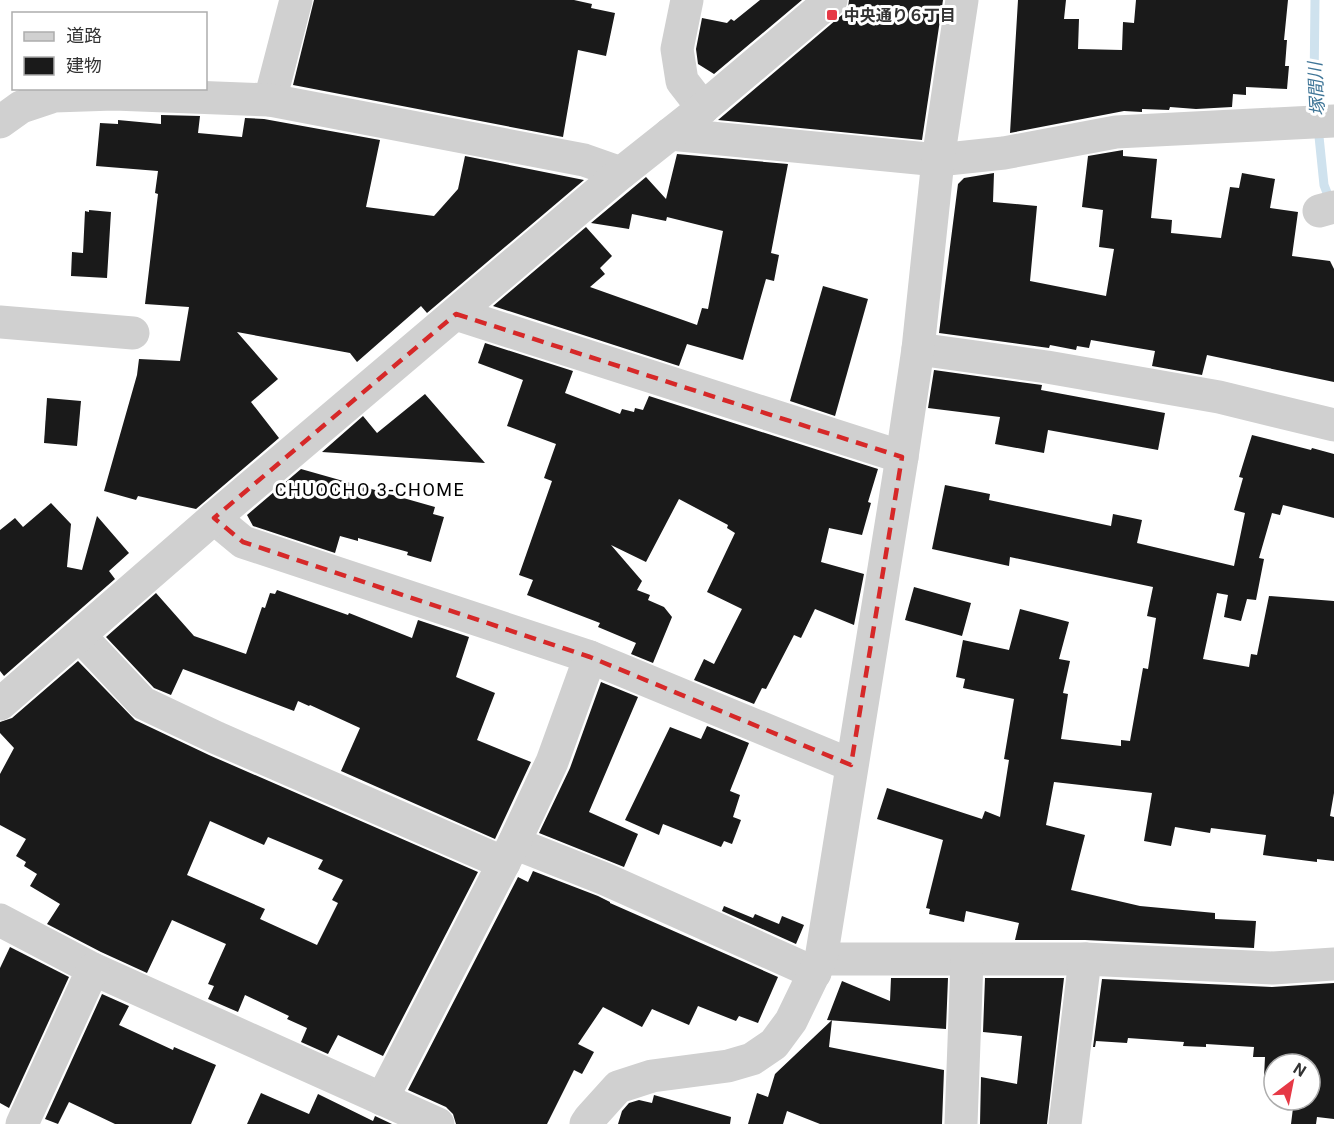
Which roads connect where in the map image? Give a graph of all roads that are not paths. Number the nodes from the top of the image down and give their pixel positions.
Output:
1 (296, 0) edge
2 (687, 0) edge
3 (831, 0) edge
4 (962, 0) edge
5 (270, 100) junction
6 (703, 108) junction
7 (1324, 121) edge
8 (0, 122) edge
9 (670, 134) junction
10 (938, 160) junction
11 (621, 173) junction
12 (456, 314) junction
13 (0, 322) edge
14 (133, 333) dead end
15 (918, 349) junction
16 (1334, 425) edge
17 (902, 457) junction
18 (214, 518) junction
19 (80, 636) junction
20 (590, 657) junction
21 (0, 704) edge
22 (851, 765) junction
23 (509, 853) junction
24 (0, 920) edge
25 (1085, 959) junction
26 (967, 960) junction
27 (1334, 964) edge
28 (818, 966) junction
29 (93, 969) junction
30 (382, 1099) junction
31 (22, 1124) edge
32 (438, 1124) edge
33 (586, 1124) edge
34 (961, 1124) edge
35 (1065, 1124) edge

1 - 5 street
2 - 6 street
3 - 6 street
4 - 10 street
5 - 8 street
5 - 11 street
6 - 9 street
7 - 10 street
9 - 10 street
9 - 11 street
10 - 15 street
11 - 12 street
12 - 17 street
12 - 18 street
13 - 14 street
15 - 16 street
15 - 17 street
17 - 22 street
18 - 19 street
18 - 20 street
19 - 21 street
19 - 23 street
20 - 22 street
20 - 23 street
22 - 28 street
23 - 28 street
23 - 30 street
24 - 29 street
25 - 26 street
25 - 27 street
25 - 35 street
26 - 28 street
26 - 34 street
28 - 33 street
29 - 30 street
29 - 31 street
30 - 32 street

